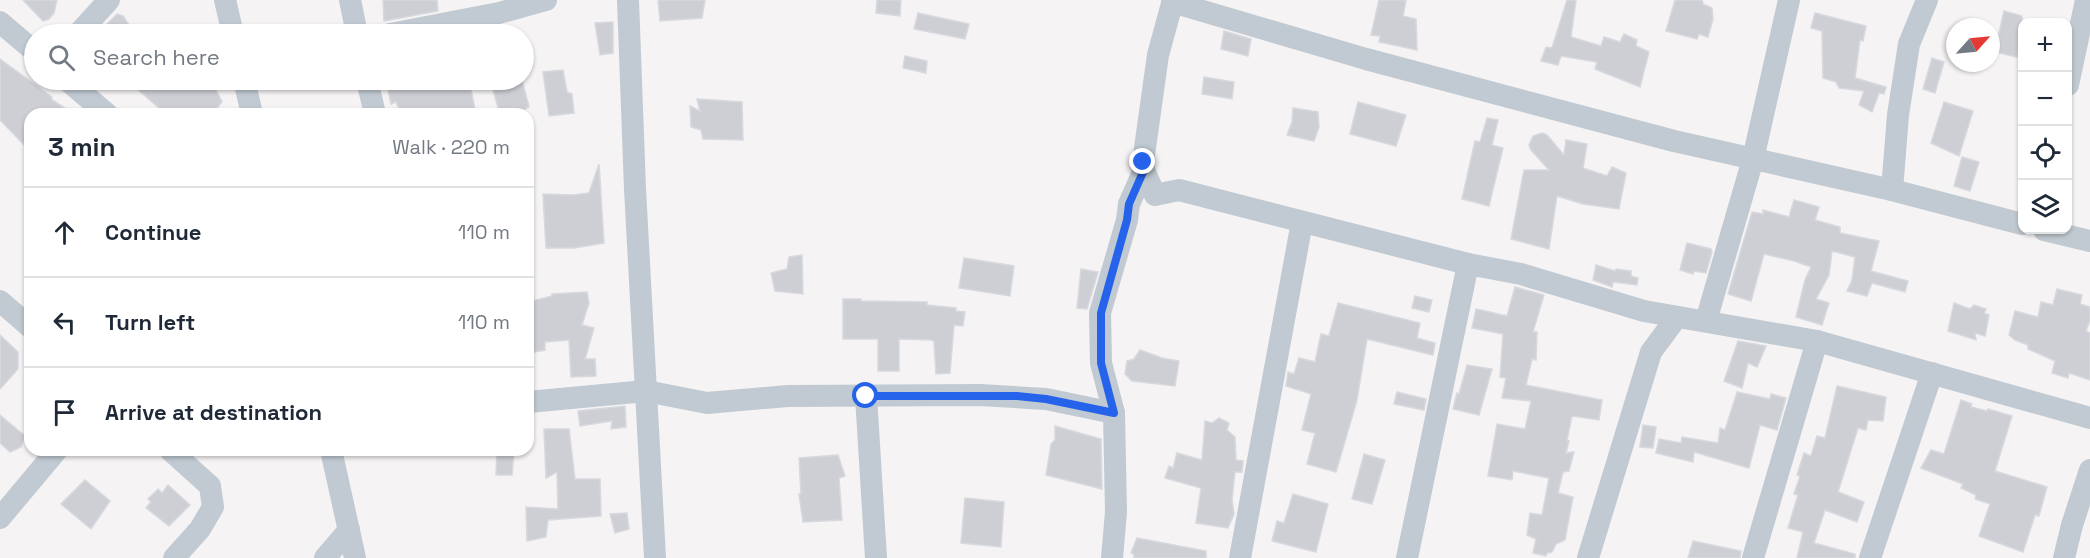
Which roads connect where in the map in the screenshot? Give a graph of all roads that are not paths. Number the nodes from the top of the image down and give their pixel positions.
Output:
1 (109, 0) edge
2 (225, 0) edge
3 (350, 0) edge
4 (546, 0) edge
5 (628, 0) edge
6 (1789, 0) edge
7 (1927, 0) edge
8 (2086, 0) edge
9 (1173, 1) edge
10 (0, 22) edge
11 (87, 24) edge
12 (231, 24) edge
13 (355, 24) edge
14 (442, 24) edge
15 (24, 42) edge
16 (2070, 72) edge
17 (79, 90) edge
18 (246, 90) edge
19 (369, 90) edge
20 (100, 108) edge
21 (251, 108) edge
22 (374, 108) edge
23 (1754, 159) junction
24 (1144, 170) junction
25 (1892, 190) junction
26 (1155, 195) junction
27 (1127, 220) junction
28 (1302, 222) junction
29 (2018, 223) edge
30 (2061, 234) edge
31 (2090, 241) edge
32 (1468, 264) junction
33 (0, 301) edge
34 (1644, 311) junction
35 (1677, 317) junction
36 (1707, 321) junction
37 (24, 322) edge
38 (1816, 341) junction
39 (1651, 352) junction
40 (1932, 373) junction
41 (646, 392) junction
42 (866, 396) junction
43 (534, 401) edge
44 (1114, 413) junction
45 (2090, 418) edge
46 (52, 456) edge
47 (177, 456) edge
48 (332, 456) edge
49 (2090, 470) edge
50 (0, 518) edge
51 (349, 530) junction
52 (174, 558) edge
53 (325, 558) edge
54 (355, 558) edge
55 (652, 558) edge
56 (876, 558) edge
57 (1112, 558) edge
58 (1239, 558) edge
59 (1407, 558) edge
60 (1588, 558) edge
61 (1753, 558) edge
62 (1870, 558) edge
63 (2064, 558) edge

1 - 11 street
2 - 12 street
3 - 13 street
4 - 14 street
5 - 41 street
6 - 23 street
7 - 25 street
8 - 16 street
9 - 23 street
9 - 24 street
10 - 15 street
17 - 20 street
18 - 21 street
19 - 22 street
23 - 25 street
23 - 36 street
24 - 26 street
24 - 27 street
25 - 29 street
26 - 27 street
26 - 28 street
27 - 44 street
28 - 32 street
28 - 58 street
30 - 31 street
32 - 34 street
32 - 59 street
33 - 37 street
34 - 35 street
34 - 39 street
35 - 36 street
35 - 39 street
36 - 38 street
38 - 40 street
38 - 61 street
39 - 60 street
40 - 45 street
40 - 62 street
41 - 42 street
41 - 43 street
41 - 55 street
42 - 44 street
42 - 56 street
44 - 57 street
46 - 50 street
47 - 52 street
48 - 51 street
49 - 63 street
51 - 53 street
51 - 54 street

